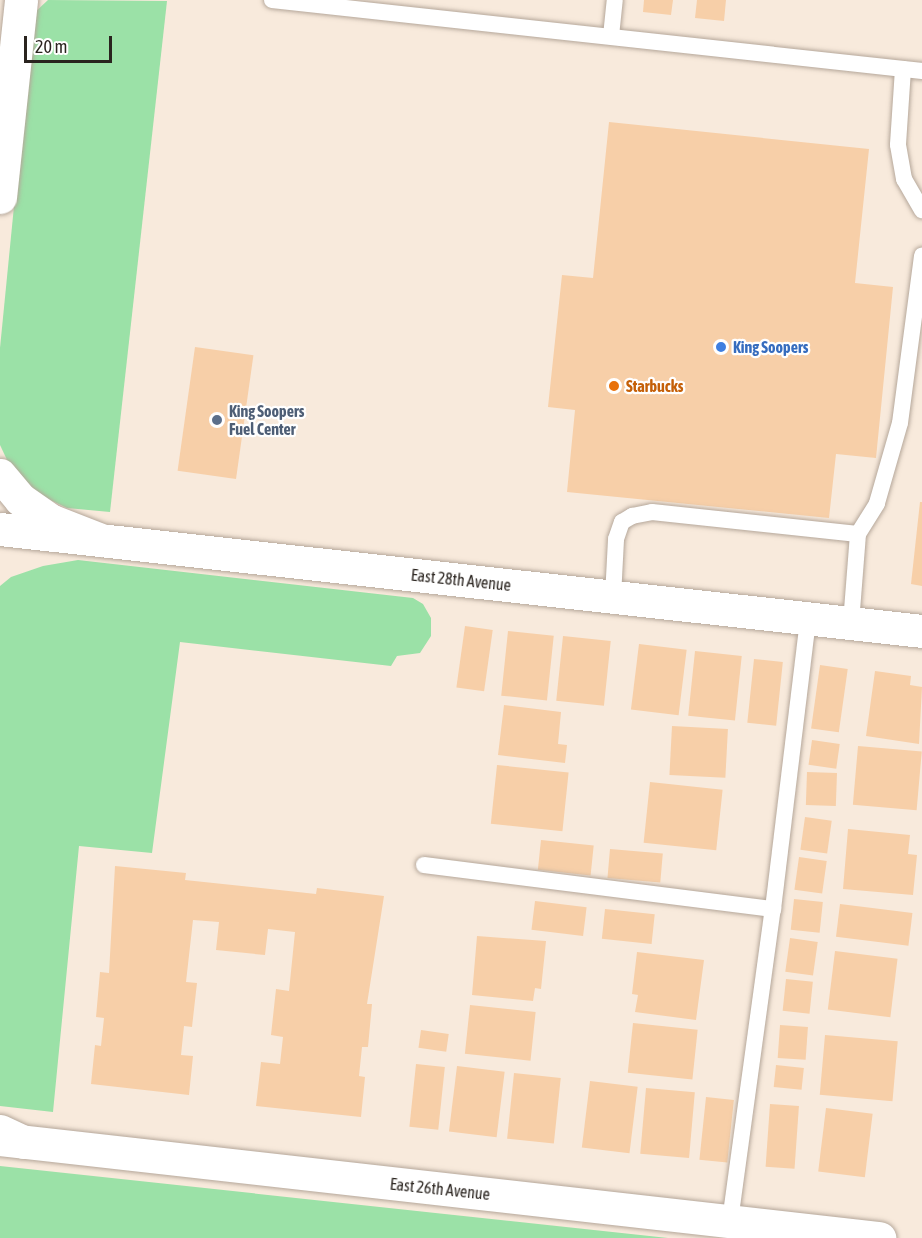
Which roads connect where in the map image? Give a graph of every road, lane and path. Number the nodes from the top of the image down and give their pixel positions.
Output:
1 (21, 0) edge
2 (272, 0) edge
3 (615, 0) edge
4 (611, 36) junction
5 (903, 69) junction
6 (922, 71) edge
7 (0, 196) edge
8 (922, 210) edge
9 (922, 255) edge
10 (0, 475) edge
11 (0, 529) edge
12 (858, 534) junction
13 (101, 540) junction
14 (613, 597) junction
15 (808, 618) junction
16 (851, 623) junction
17 (922, 631) edge
18 (424, 865) dead end
19 (773, 909) junction
20 (8, 1137) edge
21 (730, 1221) junction
22 (879, 1238) edge

1 - 7 street
2 - 4 lane
3 - 4 lane
4 - 5 lane
5 - 6 lane
5 - 8 lane
9 - 12 lane
10 - 13 street
11 - 13 street, East 28th Avenue
12 - 14 lane
12 - 16 lane
13 - 14 street, East 28th Avenue
14 - 15 street, East 28th Avenue
15 - 16 street, East 28th Avenue
15 - 19 lane
16 - 17 street, East 28th Avenue
18 - 19 lane
19 - 21 lane
20 - 21 street, East 26th Avenue
21 - 22 street, East 26th Avenue

